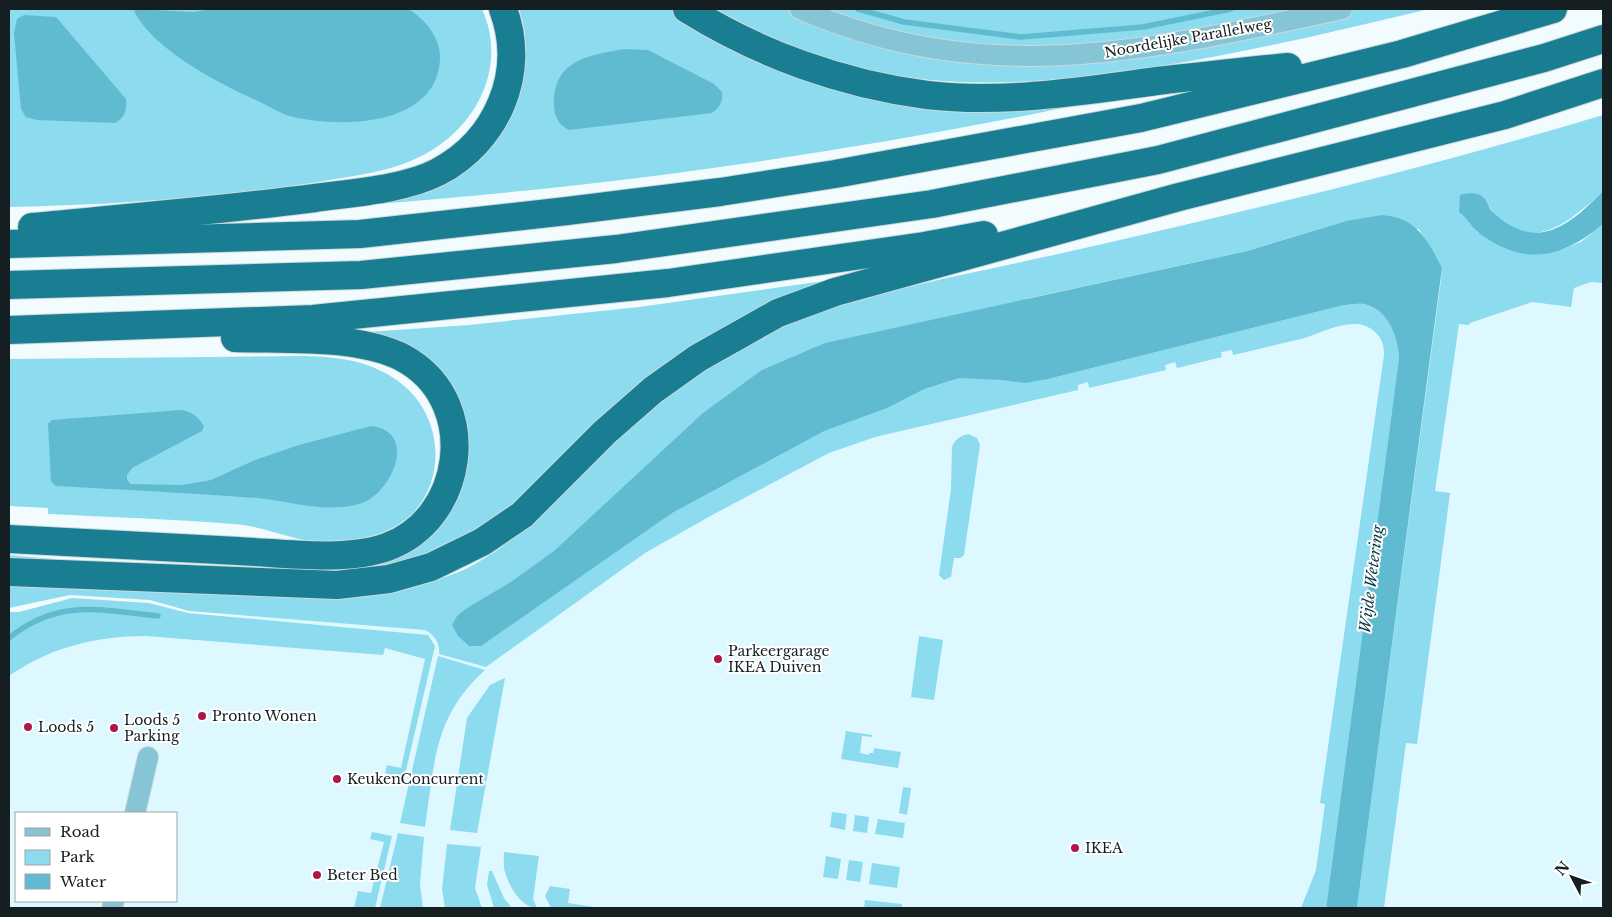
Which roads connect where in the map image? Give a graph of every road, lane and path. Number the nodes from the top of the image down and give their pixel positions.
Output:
1 (503, 9) edge
2 (687, 9) edge
3 (800, 9) edge
4 (1342, 9) edge
5 (1553, 9) edge
6 (1603, 39) edge
7 (1402, 54) junction
8 (1603, 83) edge
9 (1179, 197) junction
10 (9, 229) edge
11 (9, 244) edge
12 (9, 285) edge
13 (13, 330) edge
14 (9, 539) edge
15 (9, 572) edge
16 (148, 757) dead end
17 (135, 812) edge

1 - 10 highway
2 - 7 highway
3 - 4 street, Noordelijke Parallelweg
5 - 7 highway
6 - 12 highway
7 - 11 highway
8 - 9 highway
9 - 13 highway
9 - 15 highway
13 - 14 highway
16 - 17 street

